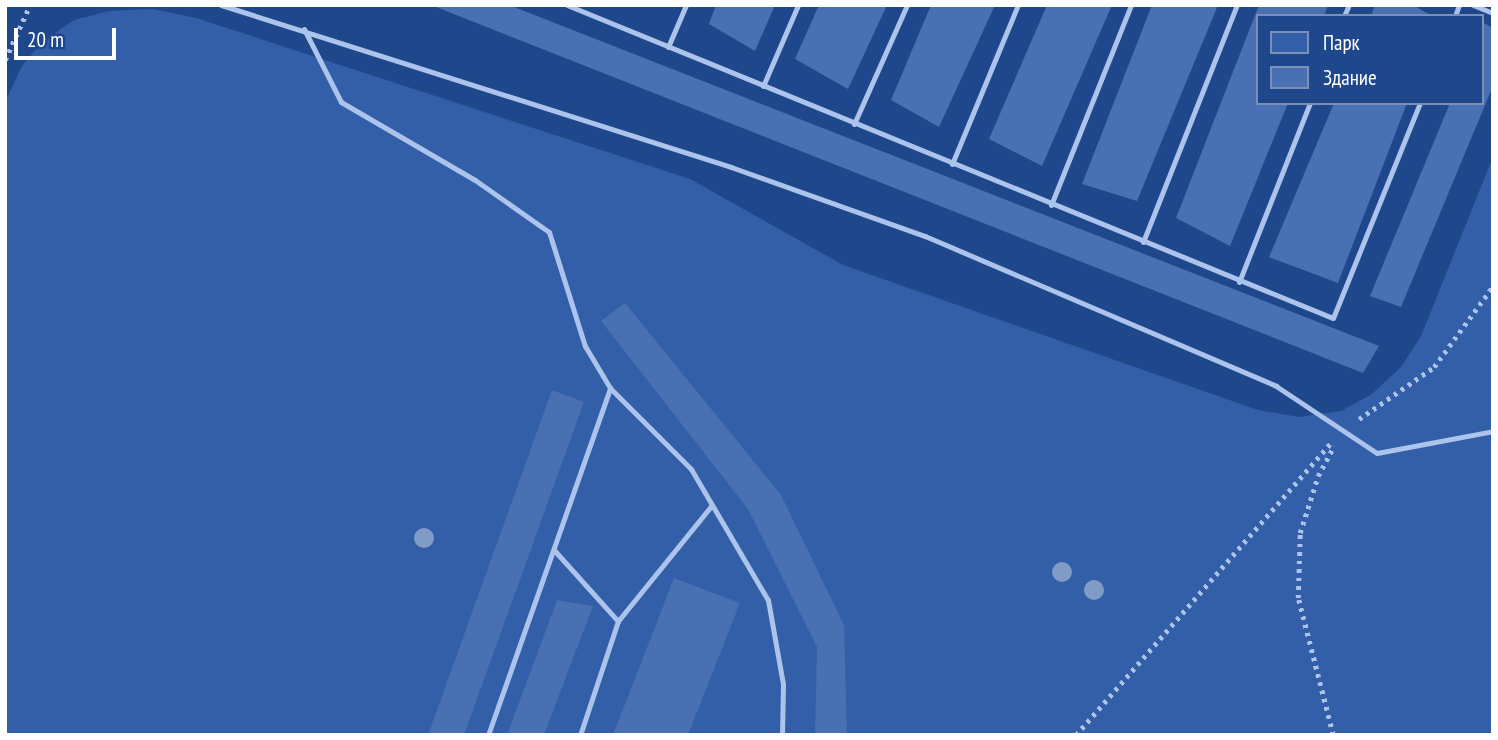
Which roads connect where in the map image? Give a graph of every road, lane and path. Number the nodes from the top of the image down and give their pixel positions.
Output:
1 (30, 5) edge
2 (221, 5) edge
3 (567, 5) edge
4 (686, 5) edge
5 (798, 5) edge
6 (907, 5) edge
7 (1018, 5) edge
8 (1131, 5) edge
9 (1237, 5) edge
10 (1473, 5) edge
11 (582, 8) edge
12 (1493, 13) edge
13 (304, 29) junction
14 (668, 47) junction
15 (5, 60) edge
16 (763, 86) junction
17 (1309, 105) edge
18 (1418, 105) edge
19 (855, 124) junction
20 (952, 164) junction
21 (1051, 205) junction
22 (1143, 242) junction
23 (1239, 282) junction
24 (1493, 286) edge
25 (610, 388) junction
26 (1343, 430) junction
27 (1493, 431) edge
28 (712, 505) junction
29 (554, 550) junction
30 (618, 621) junction
31 (488, 735) edge
32 (580, 735) edge
33 (782, 735) edge
34 (1076, 735) edge
35 (1333, 735) edge

1 - 15 path
2 - 13 lane
3 - 11 lane
4 - 14 lane
5 - 16 lane
6 - 19 lane
7 - 20 lane
8 - 21 lane
9 - 22 lane
10 - 12 lane
11 - 14 lane
13 - 25 lane
13 - 26 lane
14 - 16 lane
16 - 19 lane
17 - 23 lane
18 - 23 lane
19 - 20 lane
20 - 21 lane
21 - 22 lane
22 - 23 lane
24 - 26 path
25 - 28 lane
25 - 29 lane
26 - 27 lane
26 - 34 path
26 - 35 path
28 - 30 lane
28 - 33 lane
29 - 30 lane
29 - 31 lane
30 - 32 lane

